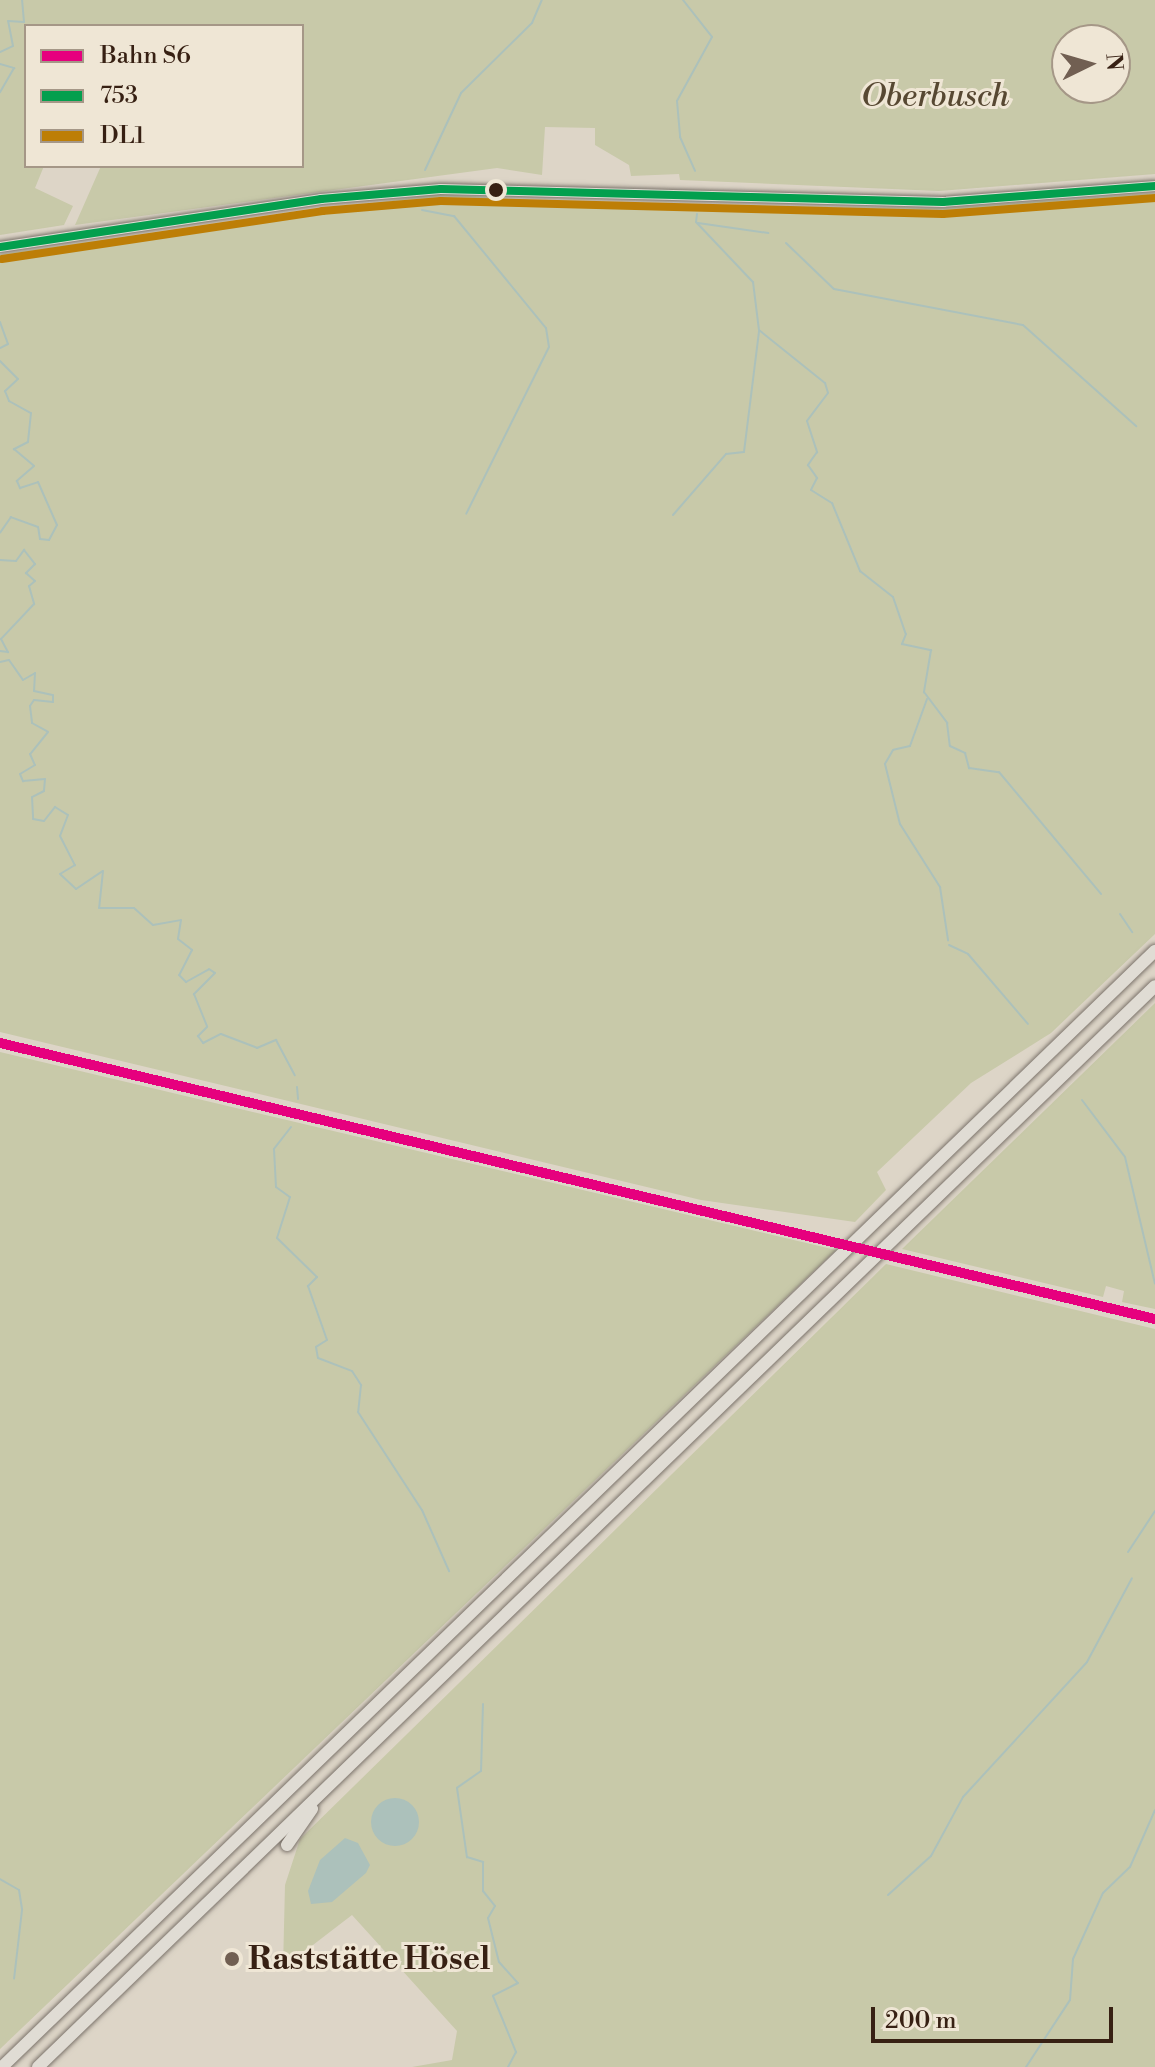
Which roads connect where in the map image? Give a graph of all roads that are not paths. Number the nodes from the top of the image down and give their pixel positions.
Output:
1 (1155, 186) edge
2 (0, 247) edge
3 (1155, 951) edge
4 (1155, 986) edge
5 (327, 1787) junction
6 (287, 1845) dead end
7 (2, 2067) edge
8 (38, 2067) edge

1 - 2 main road
3 - 7 highway
4 - 5 highway
5 - 6 highway
5 - 8 highway

